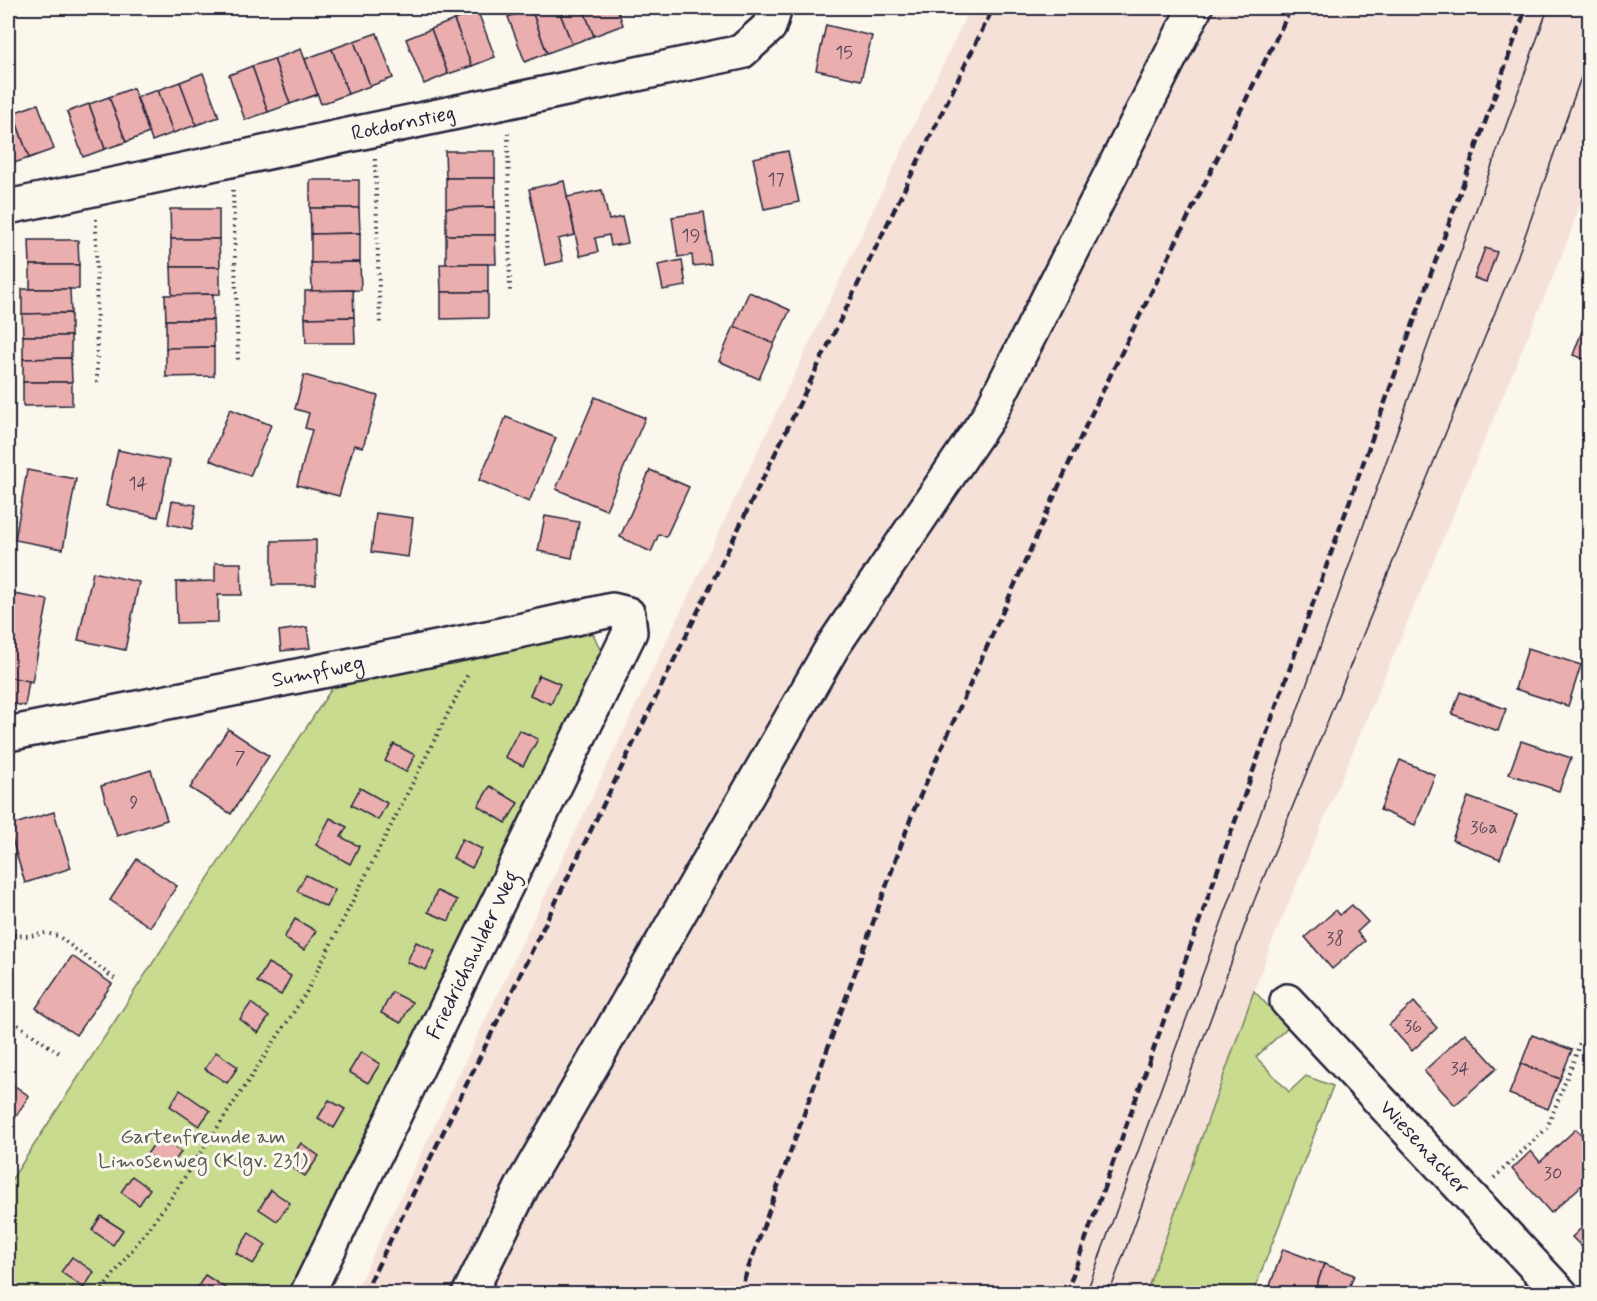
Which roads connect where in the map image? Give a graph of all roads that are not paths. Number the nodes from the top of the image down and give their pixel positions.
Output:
1 (775, 8) edge
2 (1195, 8) edge
3 (8, 207) edge
4 (628, 614) joint
5 (8, 734) edge
6 (1287, 1001) dead end
7 (308, 1293) edge
8 (470, 1293) edge
9 (1561, 1293) edge

1 - 3 street, Rotdornstieg
2 - 8 street
4 - 5 street, Sumpfweg
4 - 7 street, Friedrichshulder Weg
6 - 9 street, Wiesenacker

